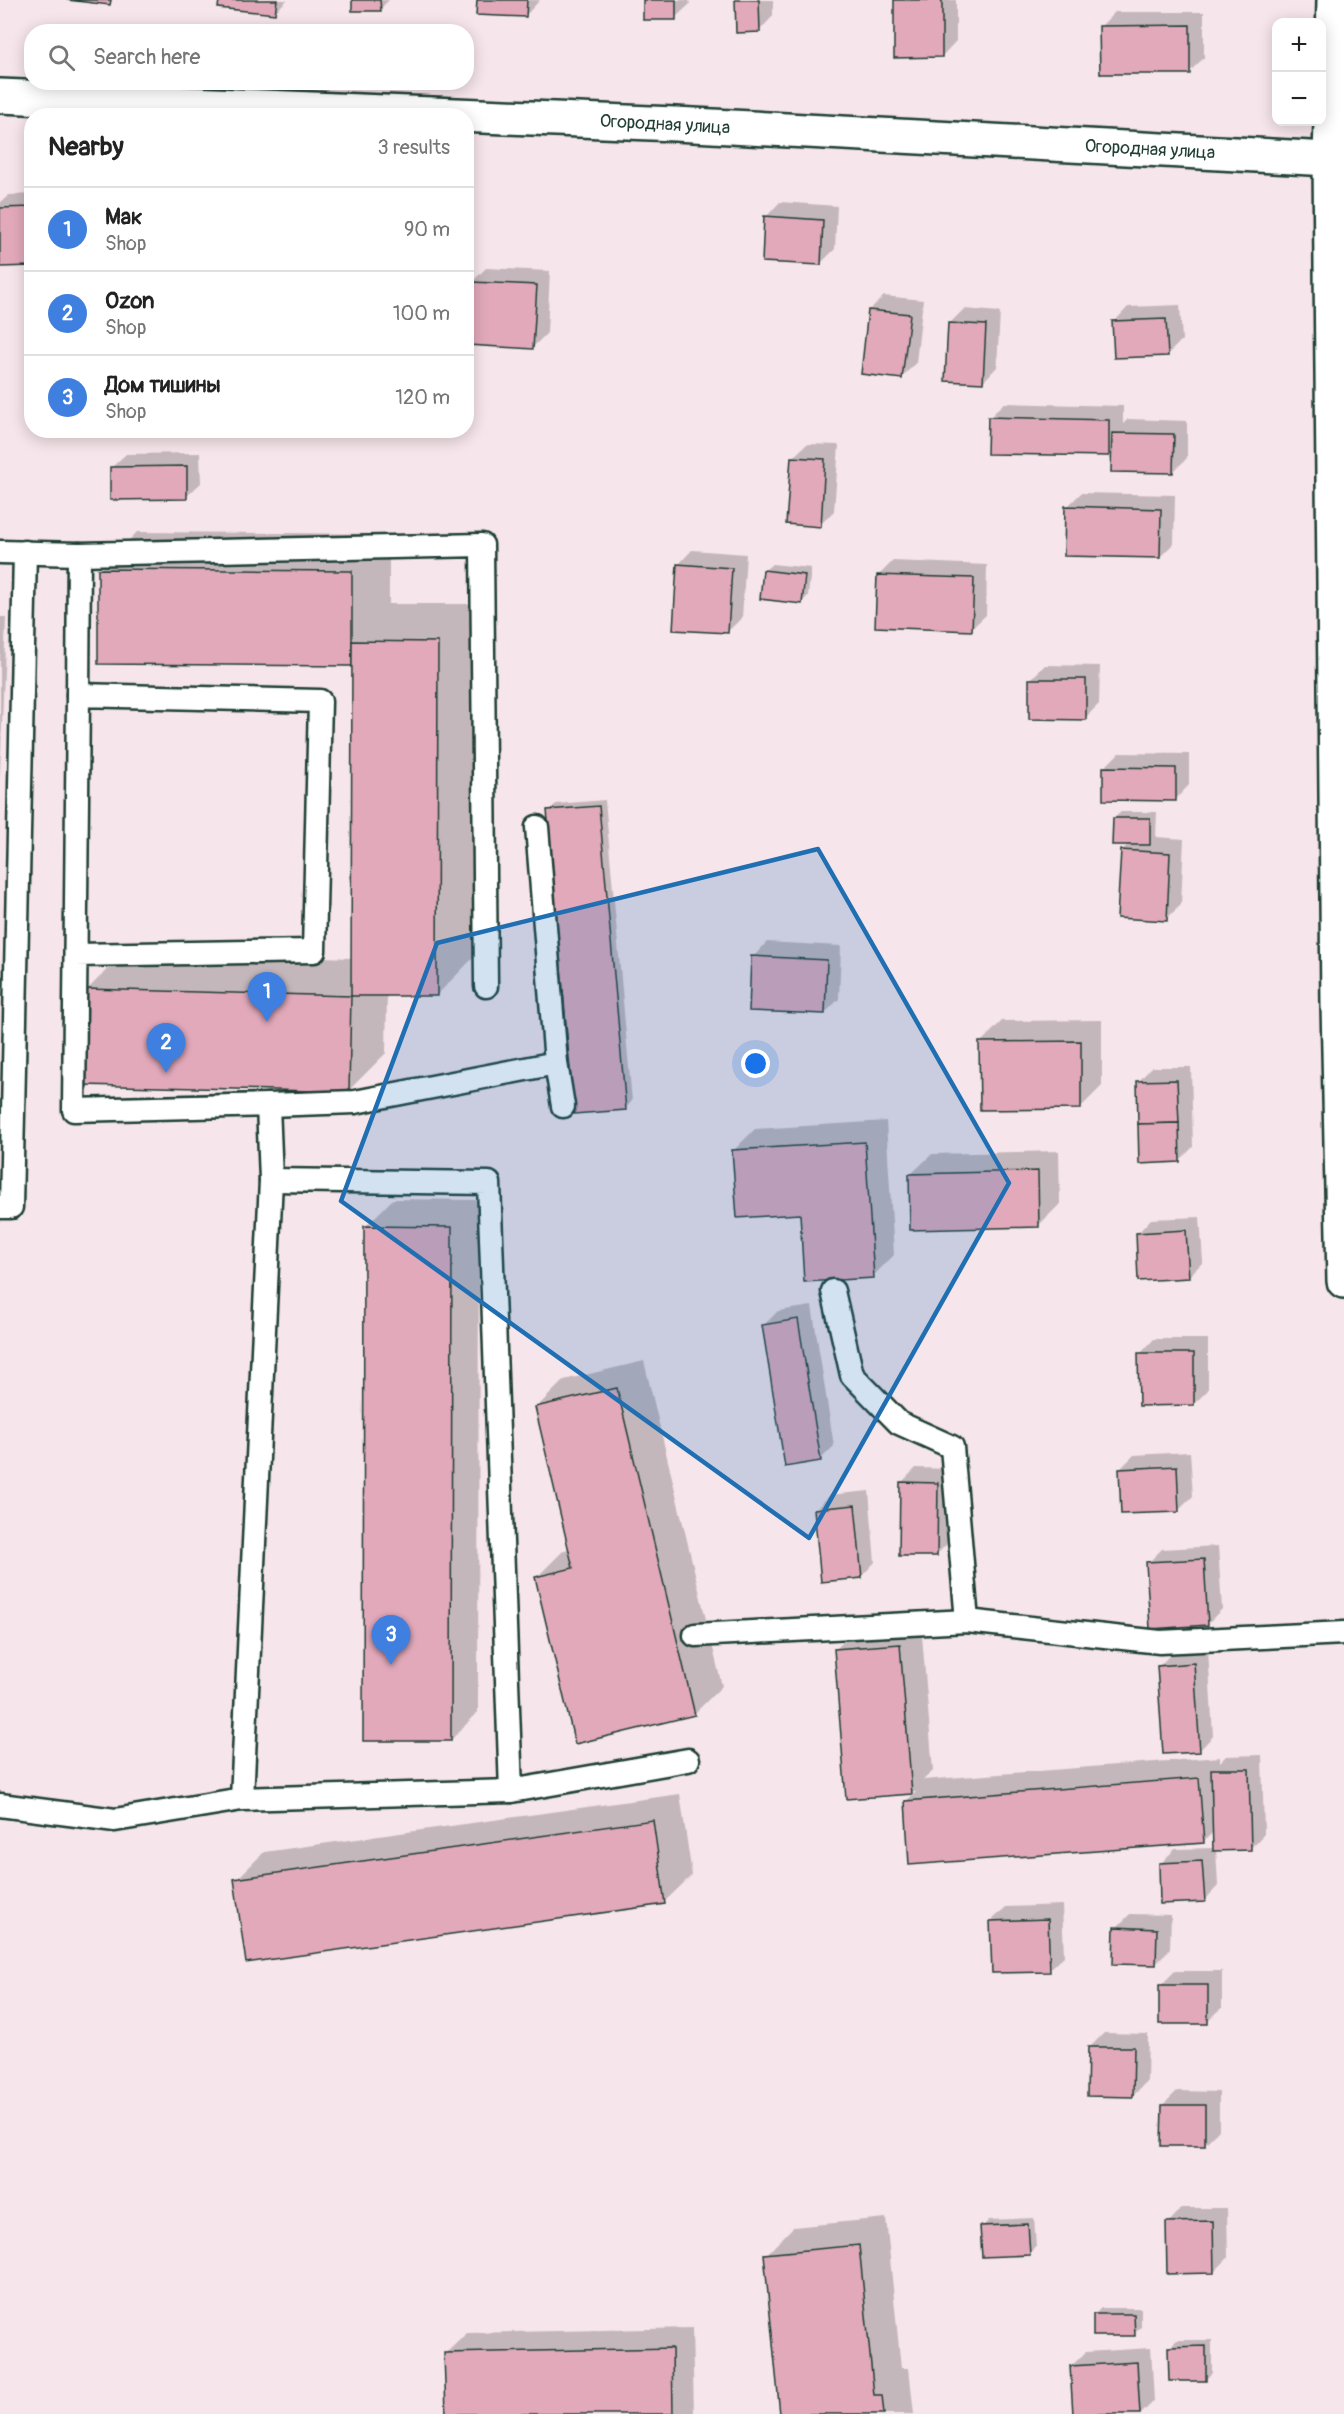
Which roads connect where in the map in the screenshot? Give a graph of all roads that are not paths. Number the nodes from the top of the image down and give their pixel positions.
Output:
1 (1334, 0) edge
2 (0, 96) edge
3 (284, 108) edge
4 (474, 116) edge
5 (1330, 159) junction
6 (0, 552) edge
7 (25, 552) junction
8 (79, 555) junction
9 (78, 695) junction
10 (537, 827) dead end
11 (76, 955) junction
12 (486, 986) dead end
13 (1341, 1005) edge
14 (556, 1063) junction
15 (268, 1105) junction
16 (562, 1106) dead end
17 (271, 1180) junction
18 (0, 1207) edge
19 (1344, 1281) edge
20 (833, 1291) dead end
21 (967, 1621) junction
22 (1344, 1633) edge
23 (695, 1635) dead end
24 (688, 1760) dead end
25 (510, 1791) junction
26 (242, 1799) junction
27 (0, 1805) edge

1 - 5 street
2 - 3 street, Огородная улица
4 - 5 street, Огородная улица
5 - 13 street
6 - 7 lane
7 - 8 lane
7 - 18 lane
8 - 9 lane
8 - 12 lane
9 - 11 lane
9 - 11 lane
10 - 14 lane
11 - 15 lane
13 - 19 street
14 - 15 lane
14 - 16 lane
15 - 17 lane
17 - 25 lane
17 - 26 lane
20 - 21 lane
21 - 22 lane
21 - 23 lane
24 - 25 lane
25 - 26 lane
26 - 27 lane

